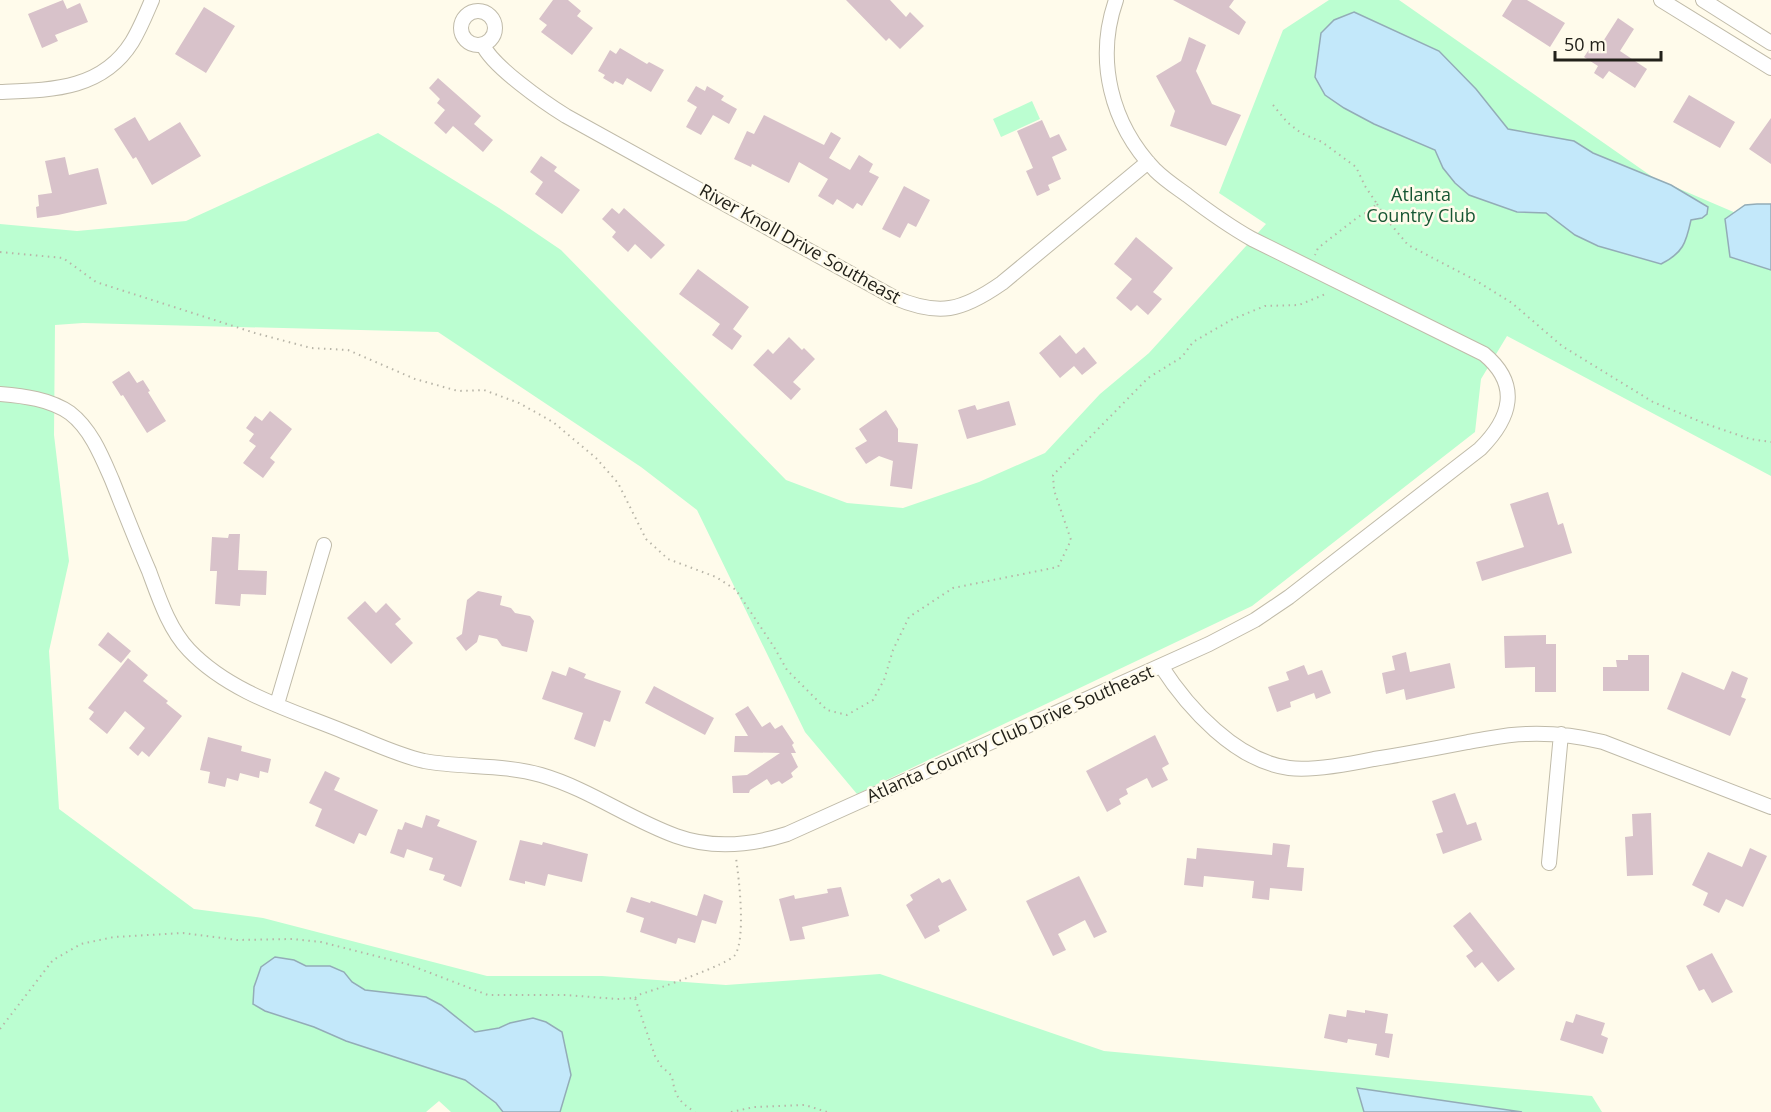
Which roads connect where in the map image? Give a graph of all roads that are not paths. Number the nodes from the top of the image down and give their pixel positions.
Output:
1 (152, 0) edge
2 (1116, 0) edge
3 (1661, 0) edge
4 (1703, 0) edge
5 (1771, 43) edge
6 (483, 45) dead end
7 (1771, 68) edge
8 (0, 92) edge
9 (1148, 162) junction
10 (0, 394) edge
11 (324, 545) dead end
12 (1161, 666) junction
13 (277, 704) junction
14 (1560, 734) junction
15 (1771, 807) edge
16 (1549, 863) dead end

1 - 8 street
2 - 9 street, Atlanta Country Club Drive Southeast
3 - 7 street
4 - 5 street
6 - 9 street, River Knoll Drive Southeast
9 - 12 street, Atlanta Country Club Drive Southeast
10 - 13 street, Atlanta Country Club Drive Southeast
11 - 13 street
12 - 13 street, Atlanta Country Club Drive Southeast
12 - 14 street
14 - 15 street
14 - 16 street

